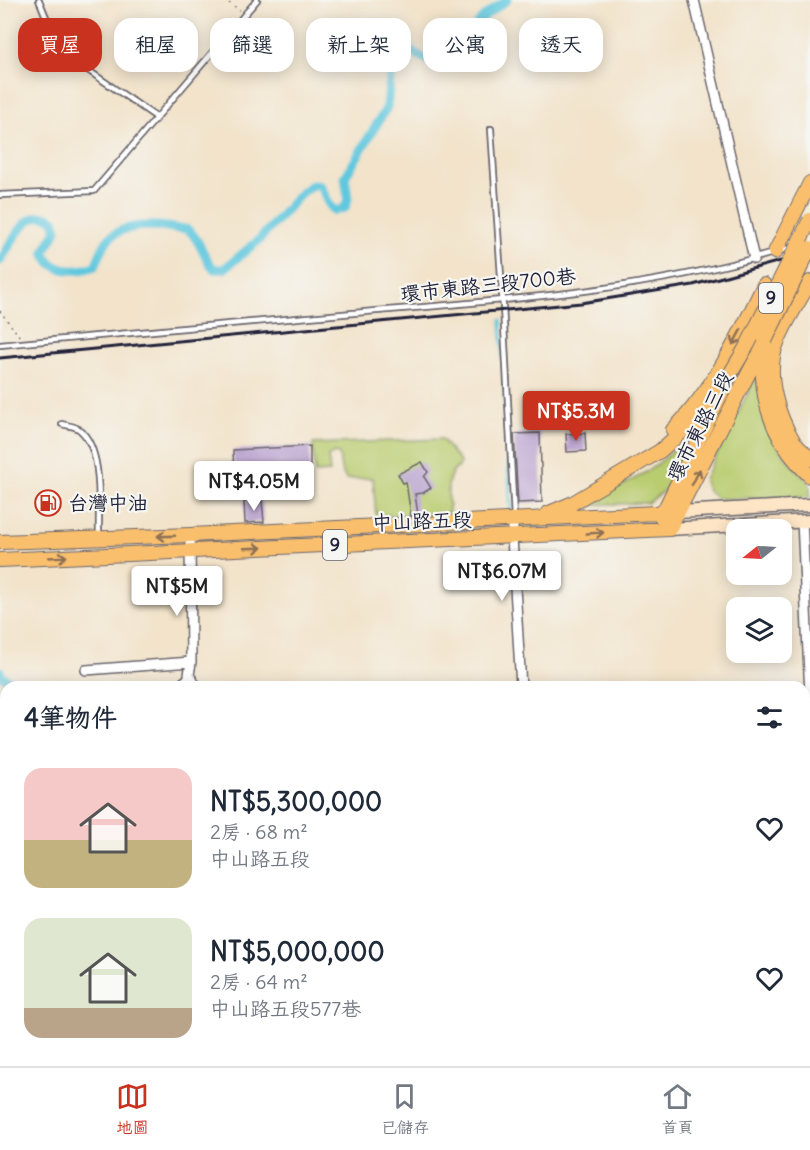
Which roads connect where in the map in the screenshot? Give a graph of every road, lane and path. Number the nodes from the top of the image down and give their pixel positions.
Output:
1 (39, 0) edge
2 (224, 0) edge
3 (257, 0) edge
4 (694, 0) edge
5 (246, 13) junction
6 (156, 117) junction
7 (491, 129) dead end
8 (810, 183) edge
9 (0, 195) edge
10 (810, 220) edge
11 (810, 241) edge
12 (810, 248) edge
13 (775, 252) junction
14 (754, 259) junction
15 (804, 281) edge
16 (764, 285) joint
17 (502, 301) junction
18 (0, 311) edge
19 (765, 341) junction
20 (24, 342) dead end
21 (0, 345) edge
22 (729, 376) junction
23 (62, 424) dead end
24 (810, 459) edge
25 (632, 467) junction
26 (810, 476) edge
27 (810, 505) edge
28 (663, 512) junction
29 (678, 512) junction
30 (514, 518) junction
31 (539, 518) junction
32 (806, 521) edge
33 (669, 529) junction
34 (654, 530) junction
35 (190, 535) junction
36 (512, 537) junction
37 (99, 538) junction
38 (0, 542) edge
39 (190, 551) junction
40 (0, 560) edge
41 (191, 662) junction
42 (86, 669) dead end
43 (189, 675) junction
44 (182, 681) edge
45 (193, 681) edge
46 (521, 681) edge
47 (810, 681) edge

1 - 6 lane
2 - 5 path
3 - 5 lane
4 - 14 street
5 - 6 lane
6 - 9 lane
7 - 17 lane
8 - 13 main road
10 - 22 main road, 9, bridge
11 - 13 lane, 環市東路三段700巷
12 - 19 main road, 9, bridge
13 - 14 lane, 環市東路三段700巷
14 - 17 lane, 環市東路三段700巷
15 - 16 lane
15 - 24 main road
16 -> 25 main road
17 - 21 lane, 環市東路三段700巷
17 - 30 lane
18 - 20 path
19 - 26 main road
29 -> 19 main road, 環市東路三段 / 9
22 - 25 main road
22 - 28 main road, 環市東路三段 / 9
23 - 37 lane
25 - 31 main road
27 - 29 street, 中山路五段
28 - 29 main road, 中山路五段 / 9
28 - 31 main road, 中山路五段 / 9
28 - 34 main road, 環市東路三段 / 9
29 - 33 main road, 環市東路三段 / 9
30 - 31 main road, 中山路五段 / 9
30 - 35 main road, 中山路五段 / 9
30 - 36 street
32 - 33 street, 中山路五段
32 - 47 street
33 - 34 main road, 中山路五段 / 9
36 -> 34 main road, 中山路五段 / 9
35 -> 37 main road, 中山路五段 / 9
35 - 39 street
39 -> 36 main road, 中山路五段 / 9
36 - 46 street
37 - 38 main road, 中山路五段 / 9
40 -> 39 main road, 中山路五段 / 9
39 - 41 street
41 - 42 street
41 - 43 street
43 - 44 lane
43 - 45 street

